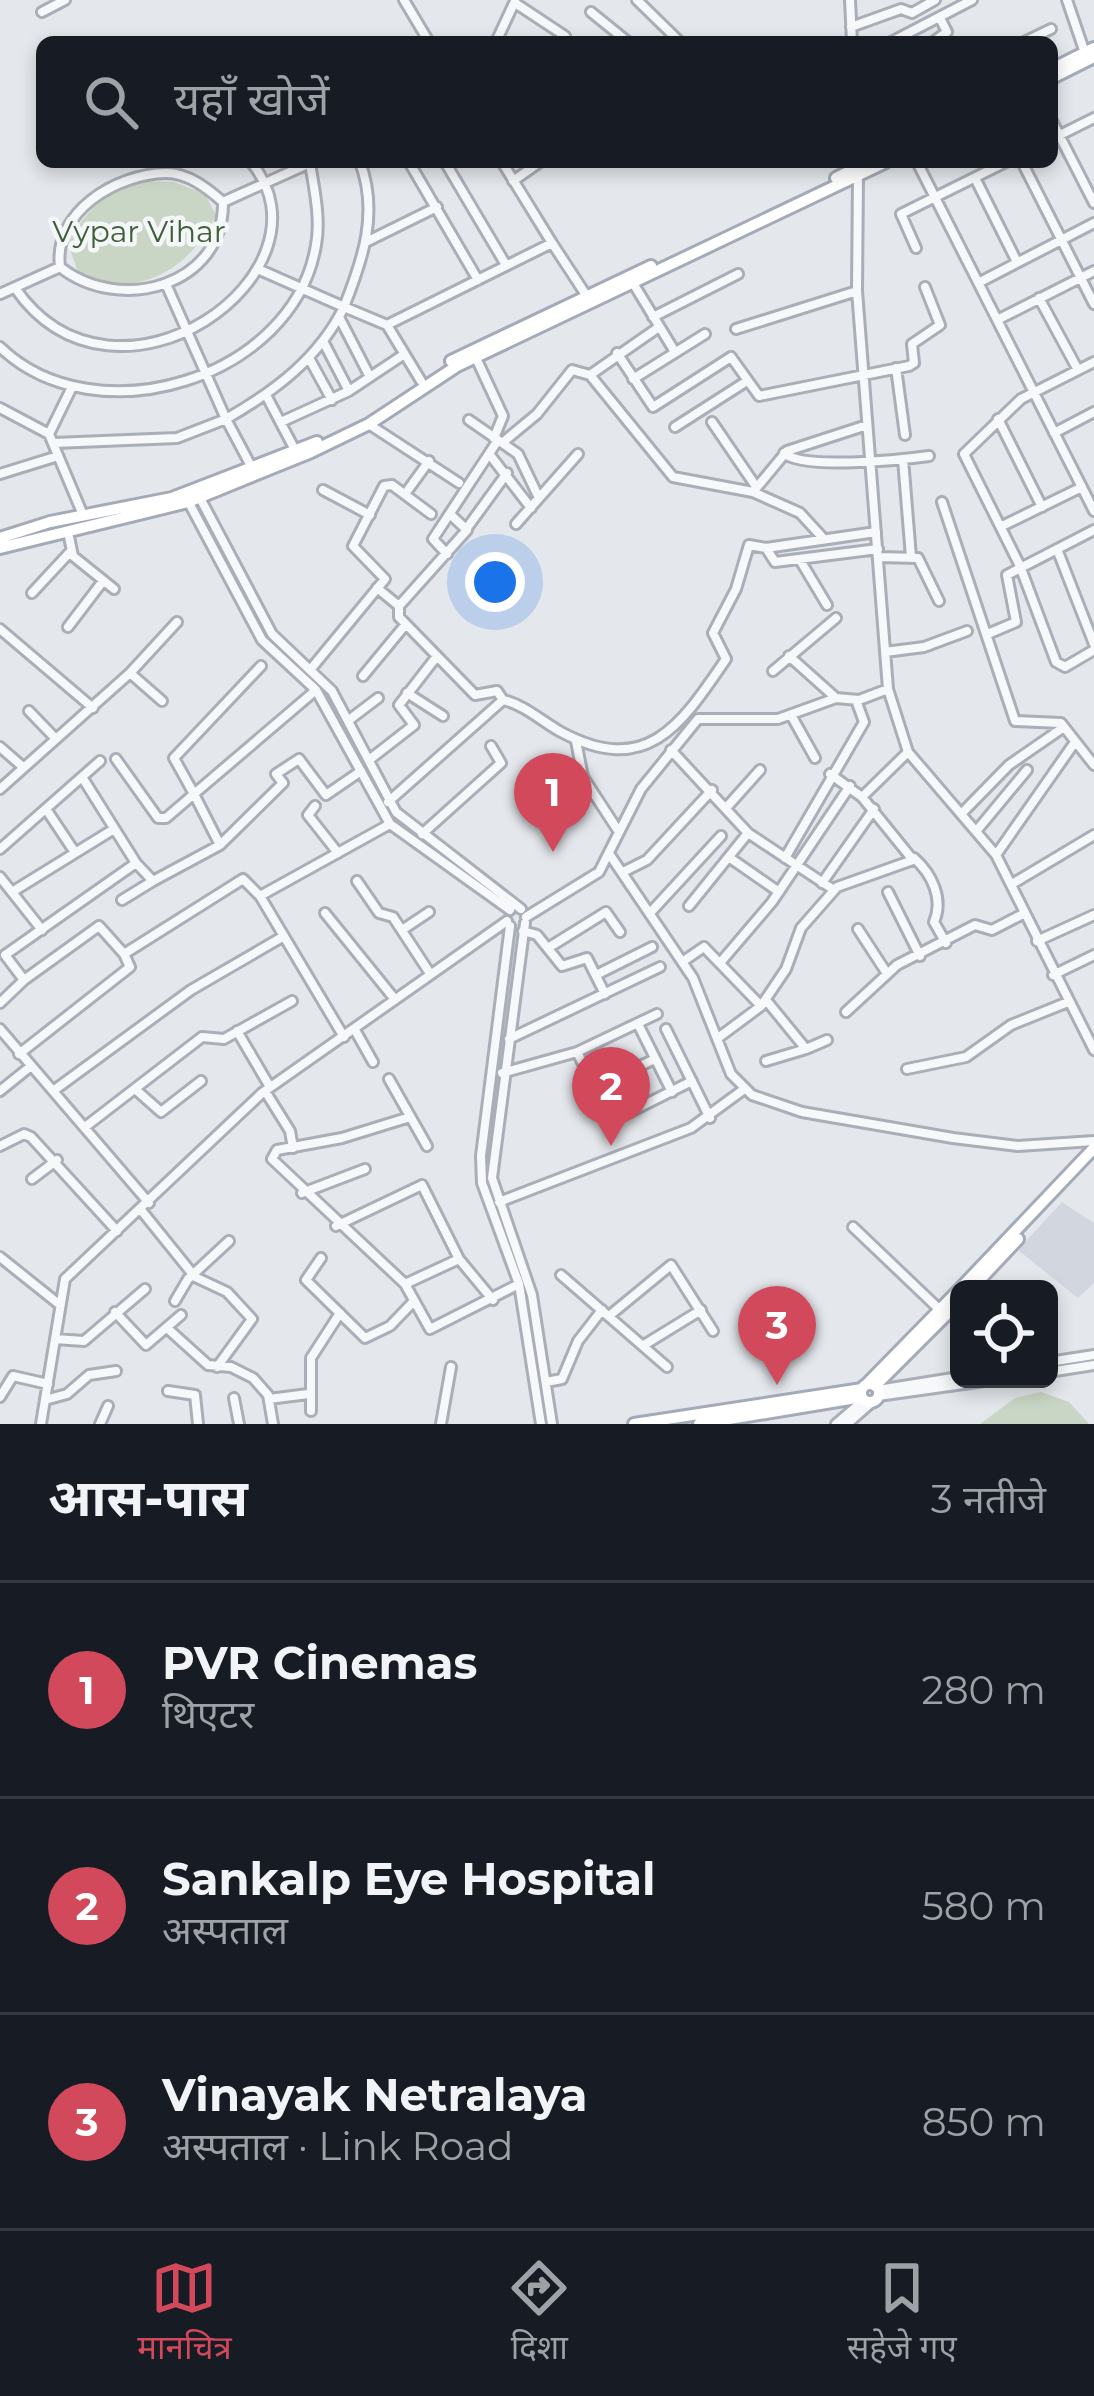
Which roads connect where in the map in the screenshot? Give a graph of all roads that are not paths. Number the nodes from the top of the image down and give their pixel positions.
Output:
1 (64, 0) edge
2 (404, 0) edge
3 (850, 0) edge
4 (935, 0) edge
5 (972, 0) edge
6 (1067, 0) edge
7 (515, 1) edge
8 (644, 2) edge
9 (42, 12) dead end
10 (591, 12) dead end
11 (940, 18) junction
12 (851, 27) junction
13 (1051, 28) dead end
14 (425, 36) edge
15 (499, 36) edge
16 (565, 36) dead end
17 (621, 36) edge
18 (675, 36) edge
19 (852, 36) edge
20 (903, 36) edge
21 (941, 36) edge
22 (1036, 36) edge
23 (1091, 52) edge
24 (1058, 71) edge
25 (1094, 118) edge
26 (1058, 136) edge
27 (1058, 140) edge
28 (255, 168) edge
29 (297, 168) edge
30 (311, 168) edge
31 (362, 168) edge
32 (413, 168) edge
33 (449, 168) edge
34 (505, 168) edge
35 (531, 168) edge
36 (858, 168) edge
37 (858, 168) edge
38 (860, 168) edge
39 (920, 168) edge
40 (994, 168) edge
41 (1025, 168) edge
42 (975, 178) junction
43 (513, 181) junction
44 (264, 182) junction
45 (936, 197) junction
46 (223, 202) junction
47 (1094, 202) edge
48 (437, 207) junction
49 (1094, 223) edge
50 (1061, 240) junction
51 (367, 242) junction
52 (552, 243) junction
53 (916, 248) dead end
54 (1017, 262) junction
55 (506, 265) junction
56 (60, 267) junction
57 (260, 270) junction
58 (1094, 271) edge
59 (737, 274) dead end
60 (1080, 277) junction
61 (478, 280) junction
62 (980, 282) junction
63 (633, 283) junction
64 (166, 284) junction
65 (925, 287) dead end
66 (16, 288) junction
67 (300, 289) junction
68 (857, 291) junction
69 (0, 295) edge
70 (588, 298) junction
71 (1039, 298) junction
72 (1094, 304) edge
73 (344, 307) junction
74 (339, 317) junction
75 (653, 317) junction
76 (999, 319) junction
77 (387, 325) junction
78 (659, 327) junction
79 (736, 328) dead end
80 (187, 332) junction
81 (705, 334) dead end
82 (323, 340) junction
83 (0, 346) edge
84 (675, 352) junction
85 (617, 353) junction
86 (403, 355) junction
87 (309, 358) junction
88 (476, 358) junction
89 (1094, 362) edge
90 (896, 368) junction
91 (1078, 370) junction
92 (862, 371) junction
93 (206, 373) junction
94 (590, 375) junction
95 (370, 377) junction
96 (633, 379) junction
97 (421, 381) junction
98 (747, 381) junction
99 (72, 387) junction
100 (1035, 391) junction
101 (349, 392) junction
102 (266, 395) junction
103 (332, 400) junction
104 (0, 408) edge
105 (1094, 412) edge
106 (226, 418) junction
107 (998, 419) junction
108 (469, 420) dead end
109 (281, 422) junction
110 (712, 422) dead end
111 (369, 424) junction
112 (867, 425) junction
113 (675, 427) dead end
114 (1054, 433) junction
115 (905, 435) dead end
116 (51, 438) junction
117 (498, 440) junction
118 (295, 450) junction
119 (784, 453) junction
120 (490, 454) junction
121 (578, 454) dead end
122 (929, 455) dead end
123 (58, 456) junction
124 (871, 459) junction
125 (903, 459) junction
126 (429, 461) junction
127 (252, 467) junction
128 (507, 473) junction
129 (0, 474) edge
130 (459, 483) dead end
131 (1082, 487) junction
132 (754, 489) junction
133 (323, 490) dead end
134 (405, 494) junction
135 (192, 496) junction
136 (539, 498) junction
137 (942, 502) dead end
138 (1042, 507) junction
139 (532, 508) junction
140 (1094, 511) edge
141 (431, 514) dead end
142 (83, 515) junction
143 (370, 515) junction
144 (452, 516) junction
145 (516, 524) dead end
146 (1002, 526) junction
147 (467, 529) junction
148 (68, 530) junction
149 (1094, 530) edge
150 (876, 532) junction
151 (822, 537) junction
152 (0, 538) edge
153 (0, 548) edge
154 (766, 548) junction
155 (1057, 549) junction
156 (71, 551) junction
157 (878, 553) junction
158 (447, 554) junction
159 (911, 557) junction
160 (800, 560) junction
161 (1020, 566) junction
162 (103, 580) junction
163 (377, 588) junction
164 (114, 589) dead end
165 (32, 593) dead end
166 (939, 601) dead end
167 (827, 605) dead end
168 (399, 606) junction
169 (836, 618) dead end
170 (177, 622) dead end
171 (406, 624) junction
172 (68, 627) dead end
173 (0, 629) edge
174 (968, 631) dead end
175 (990, 633) junction
176 (1094, 647) edge
177 (885, 652) junction
178 (437, 656) junction
179 (789, 656) junction
180 (261, 666) dead end
181 (310, 670) junction
182 (772, 671) dead end
183 (130, 674) junction
184 (363, 676) dead end
185 (888, 689) junction
186 (316, 690) junction
187 (407, 693) junction
188 (378, 698) dead end
189 (836, 698) junction
190 (503, 700) junction
191 (856, 700) junction
192 (162, 701) dead end
193 (93, 708) junction
194 (29, 711) dead end
195 (791, 715) junction
196 (443, 716) dead end
197 (349, 720) junction
198 (1064, 727) junction
199 (55, 738) junction
200 (576, 740) junction
201 (1075, 742) junction
202 (490, 746) dead end
203 (0, 747) edge
204 (670, 750) junction
205 (908, 752) junction
206 (814, 758) dead end
207 (116, 759) dead end
208 (100, 760) dead end
209 (370, 760) junction
210 (1094, 765) edge
211 (23, 767) junction
212 (760, 770) dead end
213 (1027, 770) dead end
214 (361, 771) junction
215 (830, 774) junction
216 (82, 777) junction
217 (850, 786) junction
218 (0, 789) edge
219 (712, 790) junction
220 (194, 794) junction
221 (862, 796) junction
222 (385, 805) junction
223 (315, 806) dead end
224 (726, 808) junction
225 (46, 809) junction
226 (874, 809) junction
227 (964, 812) junction
228 (390, 824) junction
229 (114, 829) junction
230 (978, 829) junction
231 (618, 830) junction
232 (748, 833) junction
233 (422, 834) junction
234 (1094, 835) edge
235 (721, 836) dead end
236 (220, 845) junction
237 (0, 849) edge
238 (74, 850) junction
239 (338, 854) junction
240 (610, 855) junction
241 (996, 855) junction
242 (730, 858) junction
243 (785, 858) junction
244 (914, 858) junction
245 (136, 863) junction
246 (796, 866) junction
247 (623, 872) junction
248 (0, 877) edge
249 (153, 881) junction
250 (357, 881) dead end
251 (822, 883) junction
252 (1012, 884) junction
253 (834, 890) junction
254 (12, 892) junction
255 (779, 892) junction
256 (888, 892) dead end
257 (260, 896) junction
258 (122, 901) dead end
259 (689, 906) dead end
260 (429, 912) dead end
261 (650, 913) junction
262 (1025, 913) junction
263 (325, 914) dead end
264 (1094, 915) edge
265 (517, 920) junction
266 (858, 929) dead end
267 (42, 930) junction
268 (402, 930) junction
269 (620, 932) dead end
270 (284, 936) junction
271 (1037, 941) junction
272 (946, 943) junction
273 (652, 947) dead end
274 (548, 948) junction
275 (3, 952) edge
276 (124, 954) junction
277 (920, 956) junction
278 (1094, 956) edge
279 (682, 962) junction
280 (720, 963) junction
281 (660, 967) dead end
282 (429, 972) junction
283 (886, 972) junction
284 (596, 975) junction
285 (1053, 975) junction
286 (24, 980) junction
287 (605, 994) junction
288 (393, 997) junction
289 (292, 1001) dead end
290 (1068, 1002) junction
291 (0, 1003) edge
292 (764, 1003) junction
293 (846, 1012) dead end
294 (657, 1014) dead end
295 (638, 1024) junction
296 (666, 1029) dead end
297 (0, 1030) edge
298 (355, 1030) junction
299 (237, 1031) junction
300 (344, 1037) junction
301 (718, 1038) junction
302 (507, 1040) junction
303 (827, 1040) dead end
304 (806, 1049) junction
305 (1094, 1050) edge
306 (577, 1052) junction
307 (20, 1054) junction
308 (655, 1059) junction
309 (766, 1061) dead end
310 (374, 1062) dead end
311 (31, 1066) junction
312 (907, 1069) dead end
313 (502, 1073) junction
314 (389, 1079) dead end
315 (201, 1081) dead end
316 (692, 1081) junction
317 (593, 1088) junction
318 (135, 1089) junction
319 (268, 1089) junction
320 (743, 1090) junction
321 (0, 1091) edge
322 (53, 1091) junction
323 (672, 1092) junction
324 (410, 1118) junction
325 (710, 1118) junction
326 (86, 1127) junction
327 (1094, 1145) edge
328 (0, 1146) edge
329 (427, 1146) dead end
330 (293, 1148) junction
331 (1094, 1158) edge
332 (57, 1160) junction
333 (365, 1169) dead end
334 (32, 1179) dead end
335 (302, 1193) junction
336 (500, 1202) junction
337 (145, 1206) junction
338 (336, 1226) junction
339 (853, 1226) dead end
340 (117, 1231) junction
341 (229, 1241) dead end
342 (0, 1257) edge
343 (321, 1258) dead end
344 (459, 1259) junction
345 (193, 1275) junction
346 (561, 1275) dead end
347 (969, 1280) edge
348 (979, 1280) edge
349 (405, 1284) junction
350 (519, 1284) junction
351 (145, 1289) dead end
352 (493, 1300) junction
353 (950, 1300) edge
354 (175, 1301) dead end
355 (413, 1302) junction
356 (61, 1306) junction
357 (701, 1310) junction
358 (940, 1310) junction
359 (950, 1311) edge
360 (115, 1312) junction
361 (340, 1313) junction
362 (605, 1313) junction
363 (181, 1315) dead end
364 (167, 1328) junction
365 (713, 1331) dead end
366 (55, 1339) junction
367 (644, 1346) junction
368 (1094, 1355) edge
369 (1058, 1361) edge
370 (1094, 1365) edge
371 (668, 1366) dead end
372 (217, 1367) junction
373 (451, 1367) dead end
374 (116, 1371) dead end
375 (1058, 1371) edge
376 (950, 1379) edge
377 (546, 1382) junction
378 (48, 1384) junction
379 (950, 1384) edge
380 (168, 1391) dead end
381 (870, 1393) junction
382 (308, 1394) junction
383 (0, 1397) edge
384 (234, 1398) dead end
385 (269, 1399) junction
386 (45, 1400) junction
387 (108, 1406) dead end
388 (311, 1411) dead end
389 (41, 1424) edge
390 (100, 1424) edge
391 (198, 1424) edge
392 (238, 1424) edge
393 (273, 1424) edge
394 (441, 1424) edge
395 (542, 1424) edge
396 (552, 1424) edge
397 (634, 1424) edge
398 (699, 1424) edge
399 (836, 1424) edge
400 (847, 1424) edge

1 - 9 street
2 - 14 street
3 - 12 street
4 - 12 street
5 - 11 street
6 - 23 street
7 - 15 street
7 - 16 street
8 - 18 street
10 - 17 street
11 - 20 street
11 - 21 street
12 - 19 street
13 - 22 street
23 - 24 main road
25 - 26 street
27 - 47 street
28 - 44 street
29 - 44 street
30 - 67 street
31 - 51 street
32 - 48 street
33 - 55 street
34 - 43 street
35 - 43 street
36 - 63 main road
37 - 70 main road
38 - 68 street
39 - 45 street
40 - 42 street
41 - 50 street
42 - 45 street
42 - 54 street
43 - 52 street
44 - 46 street
44 - 57 street
45 - 53 street
45 - 62 street
46 - 56 street
46 - 64 street
48 - 51 street
48 - 61 street
49 - 50 street
50 - 54 street
50 - 60 street
51 - 73 street
52 - 55 street
52 - 70 street
54 - 62 street
55 - 61 street
56 - 64 street
56 - 66 street
57 - 67 street
57 - 80 street
58 - 60 street
59 - 75 street
60 - 71 street
60 - 72 street
61 - 77 street
62 - 76 street
63 - 75 street
63 - 88 main road
64 - 80 street
65 - 90 street
66 - 69 street
66 - 80 street
67 - 73 street
67 - 93 street
68 - 79 street
68 - 92 street
70 - 97 main road
71 - 76 street
71 - 91 street
73 - 74 street
73 - 77 street
74 - 82 street
74 - 95 street
75 - 78 street
76 - 100 street
77 - 86 street
78 - 84 street
78 - 85 street
80 - 93 street
81 - 84 street
82 - 87 street
82 - 101 street
83 - 99 street
84 - 96 street
85 - 94 street
85 - 96 street
86 - 95 street
86 - 97 street
87 - 102 street
87 - 103 street
88 - 111 main road
88 - 117 street
89 - 91 street
90 - 92 street
90 - 115 street
91 - 100 street
92 - 98 street
92 - 112 street
93 - 99 street
93 - 106 street
94 - 117 street
94 - 132 street
95 - 101 street
96 - 98 street
97 - 118 main road
98 - 113 street
99 - 116 street
100 - 107 street
100 - 114 street
101 - 103 street
102 - 106 street
102 - 109 street
103 - 109 street
104 - 116 street
105 - 114 street
106 - 116 street
106 - 127 street
107 - 138 street
107 - 146 street
108 - 117 street
109 - 118 street
110 - 132 street
111 - 126 street
111 - 135 main road
112 - 119 street
112 - 124 street
114 - 131 street
116 - 123 street
117 - 120 street
117 - 136 street
118 - 127 main road
119 - 124 street
119 - 132 street
120 - 128 street
120 - 144 street
121 - 136 street
122 - 125 street
123 - 129 street
123 - 142 street
124 - 125 street
124 - 150 street
125 - 159 street
126 - 130 street
126 - 134 street
127 - 135 main road
128 - 139 street
128 - 147 street
131 - 138 street
131 - 140 street
132 - 151 street
133 - 143 street
134 - 141 street
134 - 143 street
135 - 142 main road
135 - 148 main road
135 - 181 street
135 - 186 street
136 - 139 street
137 - 175 street
138 - 146 street
139 - 145 street
142 - 152 main road
143 - 163 street
144 - 147 street
144 - 158 street
146 - 161 street
147 - 158 street
148 - 153 main road
148 - 156 street
149 - 155 street
150 - 151 street
150 - 157 street
151 - 154 street
154 - 160 street
154 - 200 street
155 - 161 street
155 - 176 street
156 - 162 street
156 - 165 street
157 - 159 street
157 - 160 street
157 - 177 street
158 - 168 street
159 - 166 street
160 - 167 street
161 - 175 street
161 - 176 street
162 - 164 street
162 - 172 street
163 - 168 street
163 - 181 street
168 - 171 street
169 - 179 street
170 - 183 street
171 - 178 street
171 - 184 street
173 - 193 street
174 - 177 street
175 - 198 street
177 - 185 street
178 - 187 street
178 - 190 street
179 - 182 street
179 - 189 street
180 - 220 street
181 - 197 street
183 - 192 street
183 - 193 street
185 - 191 street
185 - 205 street
186 - 214 street
186 - 220 street
187 - 196 street
187 - 209 street
188 - 197 street
189 - 191 street
189 - 195 street
190 - 200 street
190 - 222 street
191 - 215 street
193 - 199 street
194 - 199 street
195 - 204 street
195 - 206 street
197 - 209 street
198 - 201 street
198 - 227 street
199 - 211 street
200 - 231 street
201 - 210 street
201 - 241 street
202 - 233 street
203 - 211 street
204 - 219 street
204 - 231 street
205 - 221 street
205 - 227 street
207 - 220 street
208 - 216 street
209 - 222 street
211 - 218 street
212 - 224 street
213 - 230 street
214 - 222 street
214 - 236 street
215 - 217 street
215 - 243 street
216 - 225 street
216 - 229 street
217 - 221 street
217 - 246 street
219 - 224 street
219 - 247 street
220 - 236 street
221 - 226 street
222 - 228 street
222 - 233 street
223 - 239 street
224 - 232 street
225 - 237 street
225 - 238 street
226 - 244 street
226 - 251 street
227 - 230 street
228 - 239 street
228 - 265 street
229 - 238 street
229 - 245 street
230 - 241 street
231 - 240 street
232 - 242 street
232 - 243 street
233 - 265 street
234 - 252 street
235 - 261 street
236 - 249 street
238 - 254 street
239 - 257 street
240 - 247 street
240 - 265 street
241 - 252 street
242 - 255 street
242 - 259 street
243 - 246 street
244 - 253 street
244 - 272 street
245 - 249 street
245 - 267 street
246 - 251 street
246 - 255 street
247 - 261 street
248 - 254 street
249 - 258 street
250 - 268 street
251 - 253 street
252 - 262 street
253 - 292 street
254 - 267 street
255 - 280 street
256 - 277 street
257 - 270 street
257 - 276 street
260 - 268 street
261 - 279 street
262 - 271 street
262 - 272 street
263 - 288 street
264 - 271 street
265 - 274 street
265 - 282 street
265 - 302 street
265 - 350 street
266 - 283 street
267 - 275 street
268 - 282 street
269 - 274 street
270 - 300 street
270 - 322 street
271 - 285 street
272 - 277 street
273 - 284 street
274 - 284 street
275 - 286 street
276 - 286 street
276 - 307 street
277 - 283 street
278 - 285 street
279 - 280 street
279 - 301 street
280 - 292 street
281 - 287 street
282 - 288 street
283 - 293 street
284 - 287 street
285 - 290 street
286 - 291 street
287 - 302 street
288 - 298 street
289 - 299 street
290 - 305 street
290 - 312 street
292 - 301 street
292 - 304 street
294 - 295 street
295 - 306 street
295 - 308 street
296 - 316 street
297 - 307 street
298 - 300 street
298 - 310 street
299 - 318 street
299 - 319 street
300 - 319 street
301 - 320 street
302 - 313 street
303 - 304 street
304 - 309 street
306 - 313 street
306 - 317 street
307 - 311 street
308 - 317 street
308 - 323 street
311 - 321 street
311 - 322 street
313 - 336 street
314 - 324 street
315 - 318 street
316 - 323 street
316 - 325 street
317 - 323 street
318 - 326 street
319 - 330 street
319 - 337 street
320 - 325 street
320 - 327 street
322 - 326 street
324 - 329 street
324 - 330 street
325 - 336 street
326 - 337 street
327 - 347 main road
328 - 332 street
330 - 335 street
331 - 348 main road
332 - 334 street
332 - 340 street
333 - 335 street
335 - 338 street
336 - 377 street
337 - 340 street
337 - 345 street
338 - 344 street
338 - 349 street
339 - 358 street
340 - 356 street
341 - 345 street
342 - 356 street
343 - 361 street
344 - 349 street
344 - 352 street
345 - 354 street
345 - 372 street
346 - 362 street
349 - 355 street
350 - 352 street
350 - 395 street
351 - 360 street
352 - 355 street
353 - 358 main road
355 - 361 street
356 - 366 street
357 - 362 street
357 - 365 street
357 - 367 street
358 - 381 main road
359 - 381 main road
360 - 364 street
360 - 366 street
361 - 382 street
362 - 367 street
362 - 377 street
363 - 364 street
364 - 372 street
366 - 378 street
367 - 371 street
368 - 369 street
370 - 375 street
372 - 385 street
373 - 394 street
374 - 386 street
376 - 381 street
377 - 396 street
378 - 383 street
378 - 386 street
379 - 381 street
380 - 391 street
381 - 397 main road
381 - 398 main road
381 - 399 street
381 - 400 street
382 - 385 street
382 - 388 street
384 - 392 street
385 - 393 street
386 - 389 street
387 - 390 street

